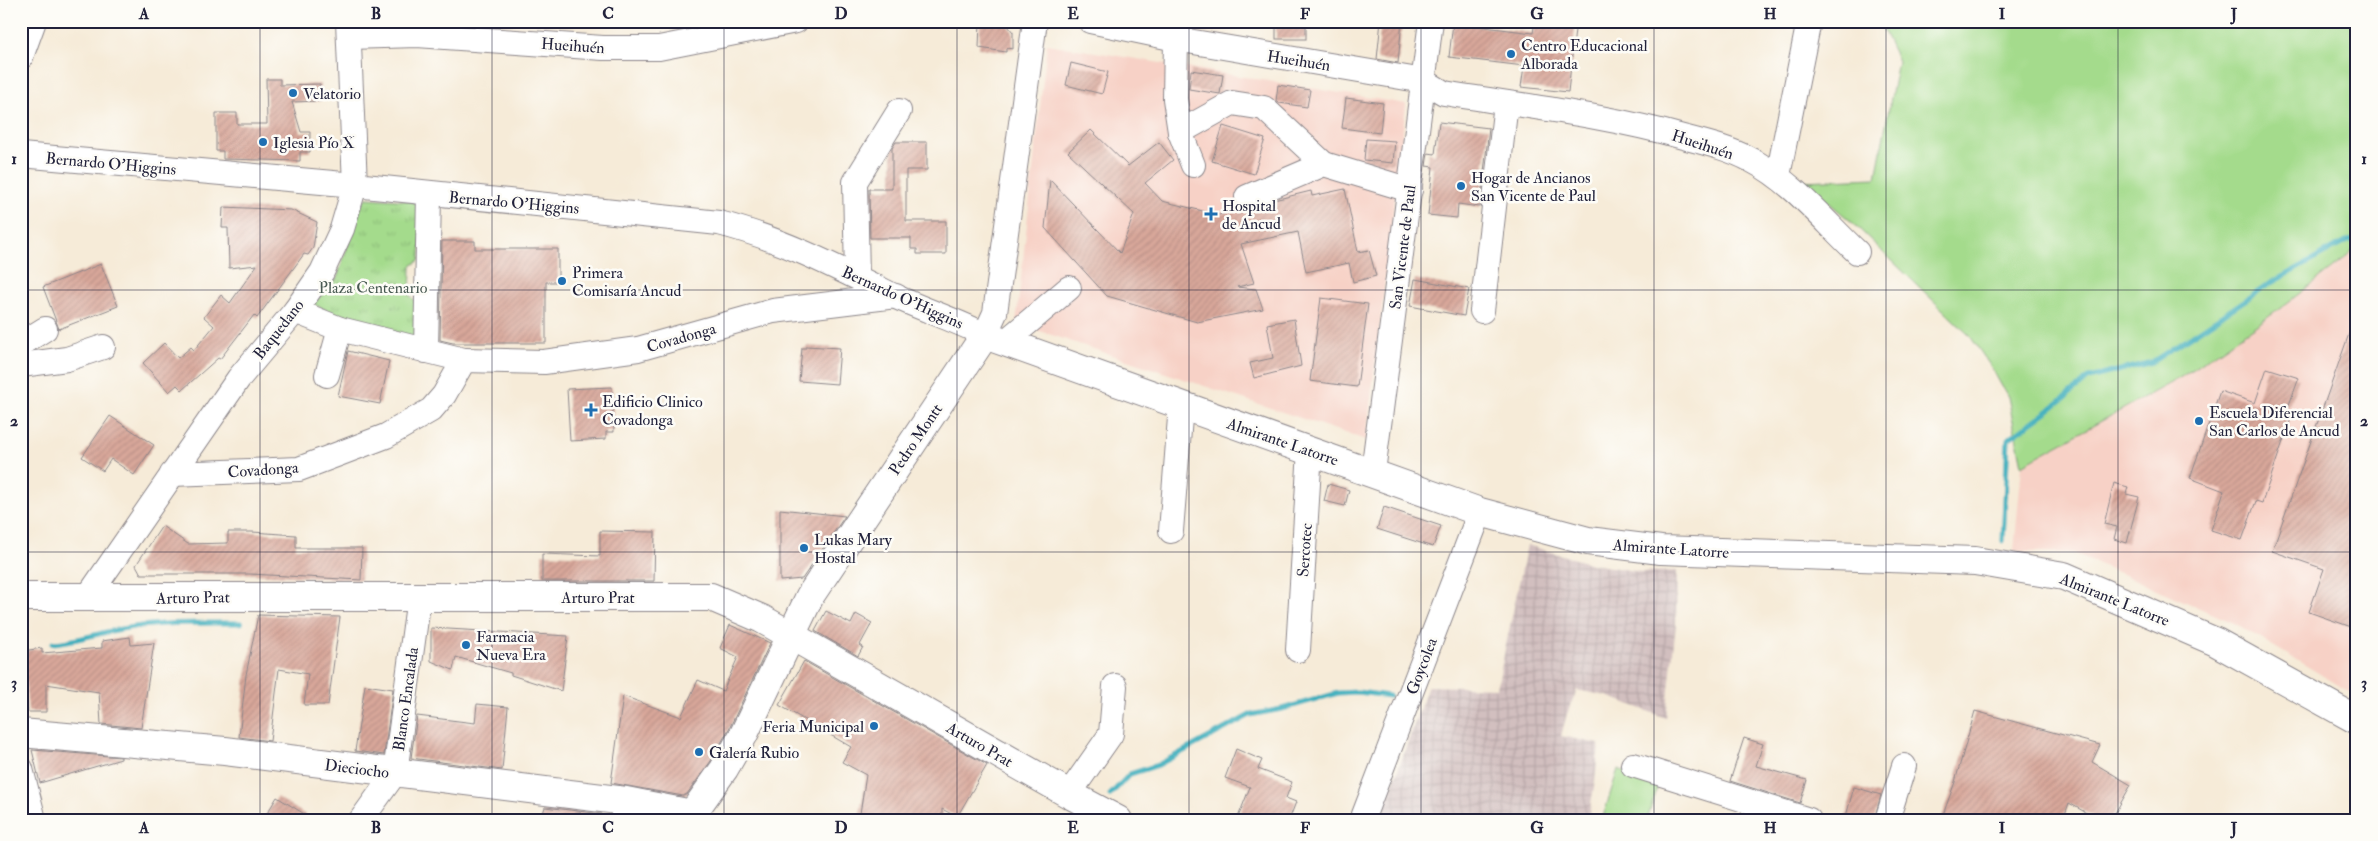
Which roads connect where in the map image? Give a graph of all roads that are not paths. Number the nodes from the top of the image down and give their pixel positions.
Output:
1 (34, 21) edge
2 (796, 21) edge
3 (1035, 21) edge
4 (1090, 21) edge
5 (1431, 21) edge
6 (1809, 21) edge
7 (348, 29) edge
8 (1176, 39) junction
9 (21, 57) edge
10 (1424, 81) junction
11 (1506, 103) junction
12 (899, 111) dead end
13 (1180, 132) junction
14 (21, 155) edge
15 (1324, 164) junction
16 (1193, 165) dead end
17 (1778, 176) junction
18 (355, 185) junction
19 (1410, 190) junction
20 (429, 194) junction
21 (1247, 197) dead end
22 (1856, 252) dead end
23 (857, 276) junction
24 (1069, 288) dead end
25 (896, 296) junction
26 (295, 310) junction
27 (1482, 310) dead end
28 (45, 329) dead end
29 (340, 329) junction
30 (995, 339) junction
31 (21, 344) edge
32 (103, 347) dead end
33 (426, 351) junction
34 (464, 360) junction
35 (21, 365) edge
36 (327, 375) dead end
37 (1181, 405) junction
38 (1310, 450) junction
39 (1373, 472) junction
40 (172, 474) junction
41 (1480, 512) junction
42 (1171, 531) dead end
43 (419, 597) junction
44 (711, 597) junction
45 (21, 598) edge
46 (87, 598) junction
47 (802, 610) junction
48 (21, 611) edge
49 (792, 636) junction
50 (1298, 650) dead end
51 (1115, 686) dead end
52 (2357, 720) edge
53 (21, 733) edge
54 (1633, 765) dead end
55 (1904, 766) dead end
56 (21, 769) edge
57 (395, 773) junction
58 (1069, 794) junction
59 (624, 810) edge
60 (692, 817) edge
61 (34, 820) edge
62 (360, 820) edge
63 (1118, 820) edge
64 (1362, 820) edge
65 (1809, 820) edge
66 (1887, 820) edge

1 - 9 street
2 - 7 street, Hueihuén
3 - 30 street, Pedro Montt
4 - 8 street, Hueihuén
5 - 10 street, San Vicente de Paul
6 - 17 street
7 - 18 street, Baquedano
8 - 10 street, Hueihuén
8 - 13 street
10 - 11 street, Hueihuén
10 - 19 street, San Vicente de Paul
11 - 17 street, Hueihuén
11 - 27 street
12 - 23 street
13 - 15 street
13 - 16 street
14 - 18 street, Bernardo O'Higgins
15 - 19 street
15 - 21 street
17 - 22 street, Hueihuén
18 - 20 street, Bernardo O'Higgins
18 - 26 street, Baquedano
19 - 39 street, San Vicente de Paul
20 - 23 street, Bernardo O'Higgins
20 - 33 street
23 - 25 street, Bernardo O'Higgins
24 - 30 street
25 - 30 street, Bernardo O'Higgins
25 - 34 street, Covadonga
26 - 29 street, Covadonga
26 - 40 street, Baquedano
28 - 31 street
29 - 33 street, Covadonga
29 - 36 street
30 - 37 main road, Almirante Latorre
30 - 47 main road, Pedro Montt
32 - 35 street
33 - 34 street, Covadonga
34 - 40 street, Covadonga
37 - 38 main road, Almirante Latorre
37 - 42 street
38 - 39 main road, Almirante Latorre
38 - 50 street, Sercotec
39 - 41 main road, Almirante Latorre
40 - 46 street, Baquedano
41 - 52 main road, Almirante Latorre
41 - 64 street, Goycolea
43 - 44 main road, Arturo Prat
43 - 46 main road, Arturo Prat
43 - 57 street, Blanco Encalada
44 - 47 main road
44 - 49 main road, Arturo Prat
45 - 46 main road, Arturo Prat
46 - 48 main road
47 - 49 main road, Pedro Montt
49 - 58 main road, Arturo Prat
49 - 60 main road, Pedro Montt
51 - 58 street
53 - 57 main road, Dieciocho
54 - 65 street
55 - 66 street
56 - 61 street
57 - 59 main road, Dieciocho
57 - 62 street, Blanco Encalada
58 - 63 main road, Arturo Prat
59 - 60 main road, Dieciocho

